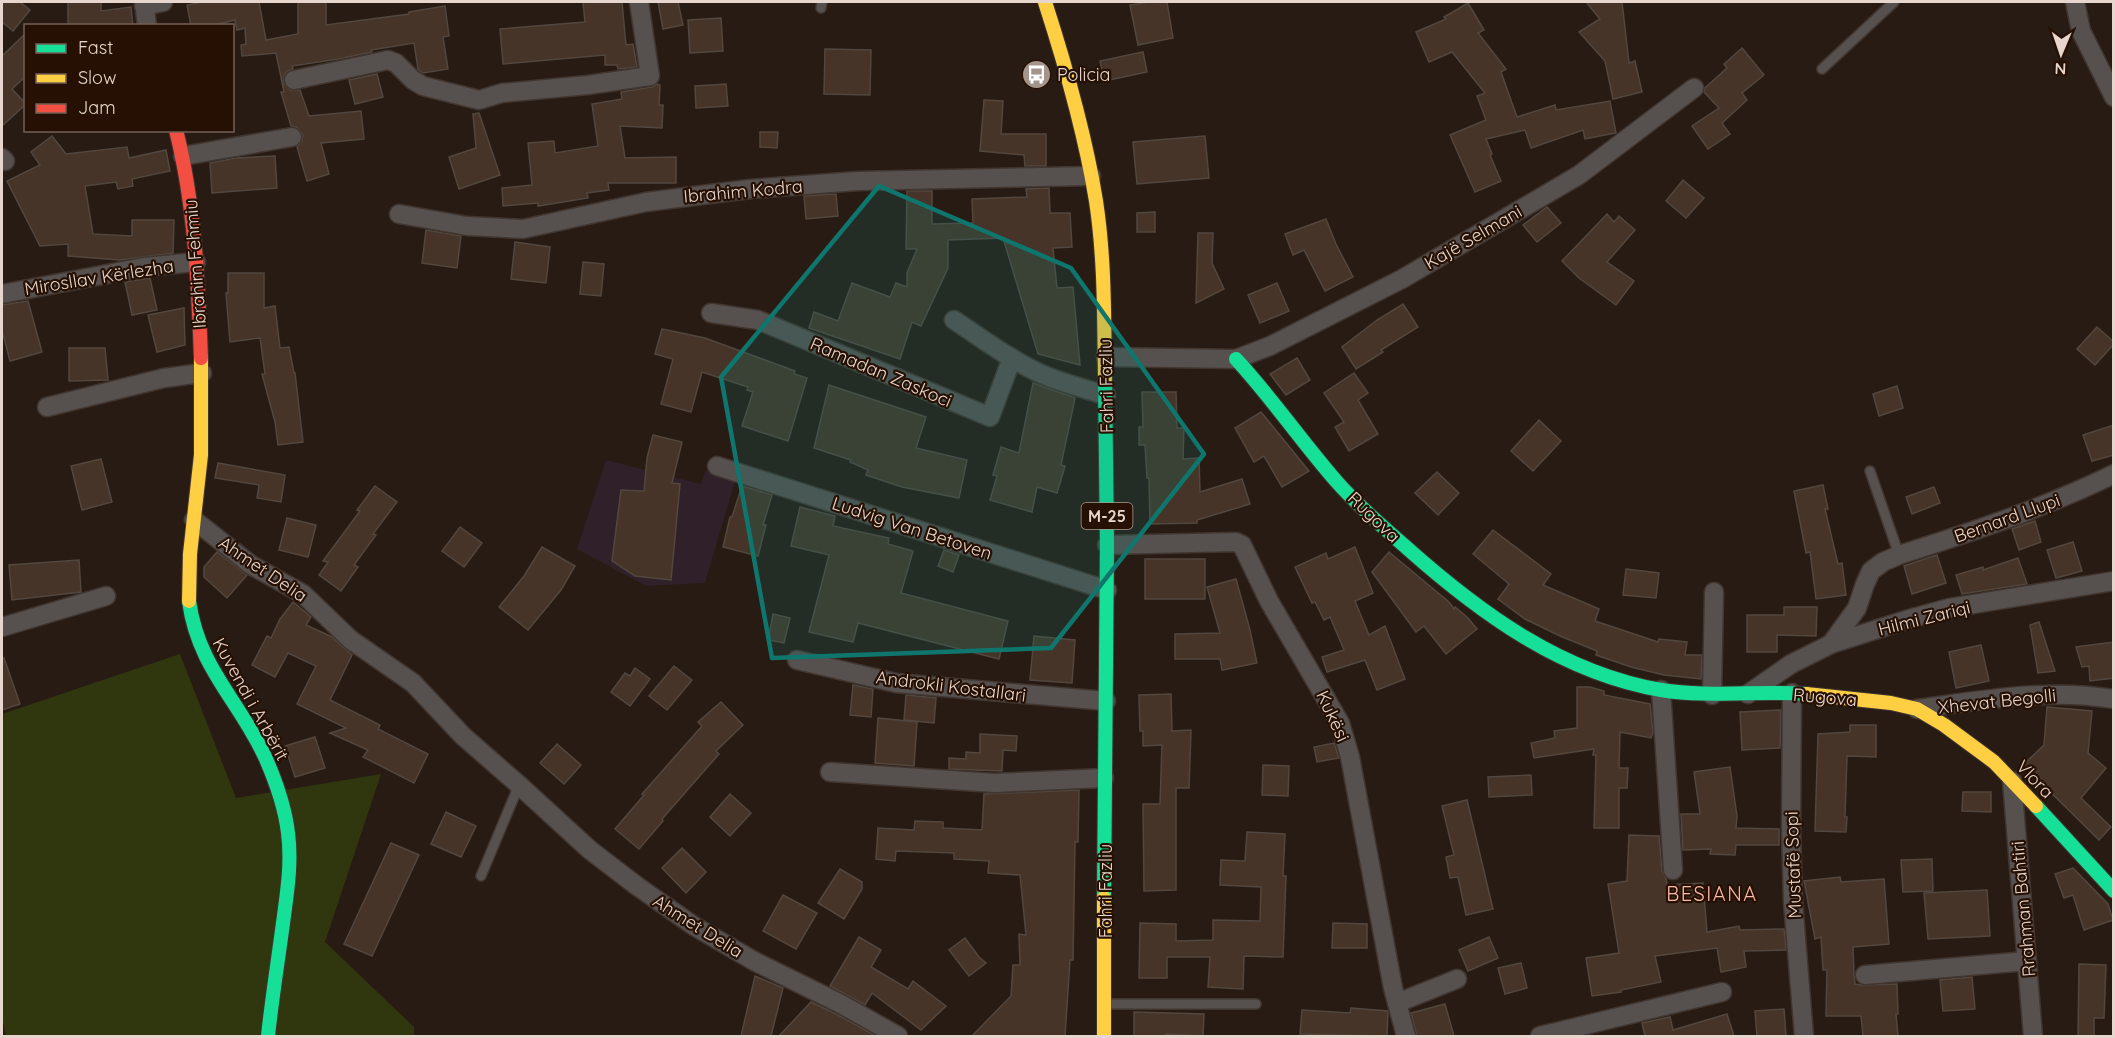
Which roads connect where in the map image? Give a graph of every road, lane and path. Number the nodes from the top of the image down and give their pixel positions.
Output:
1 (163, 2) edge
2 (639, 2) edge
3 (1045, 2) edge
4 (1894, 2) edge
5 (2075, 2) edge
6 (144, 4) edge
7 (147, 24) edge
8 (1822, 69) dead end
9 (294, 80) dead end
10 (1695, 88) dead end
11 (2114, 97) edge
12 (177, 132) edge
13 (292, 137) dead end
14 (183, 156) junction
15 (1091, 176) junction
16 (399, 214) dead end
17 (196, 262) junction
18 (2, 294) edge
19 (711, 313) dead end
20 (954, 320) dead end
21 (1106, 357) junction
22 (1012, 358) junction
23 (1236, 359) junction
24 (202, 373) junction
25 (1107, 395) junction
26 (47, 407) dead end
27 (717, 466) dead end
28 (1870, 471) dead end
29 (2114, 474) edge
30 (194, 520) junction
31 (1107, 545) junction
32 (1899, 555) junction
33 (2114, 581) edge
34 (1107, 590) junction
35 (1714, 592) dead end
36 (105, 596) dead end
37 (2, 627) edge
38 (1832, 644) junction
39 (797, 660) dead end
40 (1661, 690) junction
41 (1792, 693) junction
42 (1748, 694) junction
43 (1713, 695) junction
44 (2114, 699) edge
45 (1106, 701) junction
46 (1917, 709) junction
47 (830, 772) dead end
48 (1104, 778) junction
49 (2012, 781) junction
50 (519, 785) junction
51 (1673, 870) dead end
52 (481, 876) dead end
53 (2114, 891) edge
54 (2027, 961) junction
55 (1865, 975) dead end
56 (1457, 979) dead end
57 (1722, 992) dead end
58 (1397, 1003) junction
59 (1104, 1004) junction
60 (1256, 1004) dead end
61 (268, 1036) edge
62 (898, 1036) edge
63 (1104, 1036) edge
64 (1406, 1036) edge
65 (1540, 1036) edge
66 (1804, 1036) edge
67 (2033, 1036) edge

1 - 6 street
2 - 9 street
3 - 15 street, Fahri Fazliu / M-25
4 - 8 lane
5 - 11 street
6 - 7 street
10 - 23 street, Kajë Selmani
12 - 14 street, Ibrahim Fehmiu
13 - 14 street
14 - 17 street, Ibrahim Fehmiu
15 - 16 street, Ibrahim Kodra
15 - 21 street, Fahri Fazliu / M-25
17 - 18 street, Mirosllav Kërlezha
17 - 24 street, Ibrahim Fehmiu
19 - 22 street, Ramadan Zaskoci
20 - 22 street
21 - 23 street
21 - 25 street, Fahri Fazliu / M-25
22 - 25 street
23 - 40 street, Rugova
24 - 26 street
24 - 30 street, Ibrahim Fehmiu
25 - 31 street, Fahri Fazliu / M-25
27 - 34 street, Ludvig Van Betoven
28 - 32 lane
29 - 32 street, Bernard Llupi
30 - 50 street, Ahmet Delia
30 - 61 street, Kuvendi i Arbërit
31 - 34 street, Fahri Fazliu / M-25
31 - 58 street, Kukësi
32 - 38 street, Bernard Llupi
33 - 38 street, Hilmi Zariqi
34 - 45 street, Fahri Fazliu / M-25
35 - 43 street
36 - 37 street
38 - 42 street, Hilmi Zariqi
39 - 45 street, Androkli Kostallari
40 - 43 street, Rugova
40 - 51 street
41 - 42 street, Rugova
41 - 46 street, Rugova
41 - 66 street, Mustafë Sopi
42 - 43 street, Rugova
44 - 46 street, Xhevat Begolli
45 - 48 street, Fahri Fazliu / M-25
46 - 49 street, Vlora
47 - 48 street
48 - 59 street, Fahri Fazliu / M-25
49 - 53 street, Vlora
49 - 54 street, Rrahman Bahtiri
50 - 52 lane
50 - 62 street, Ahmet Delia
54 - 55 street
54 - 67 street, Rrahman Bahtiri
56 - 58 street
57 - 65 street
58 - 64 street, Kukësi
59 - 60 lane
59 - 63 street, Fahri Fazliu / M-25

